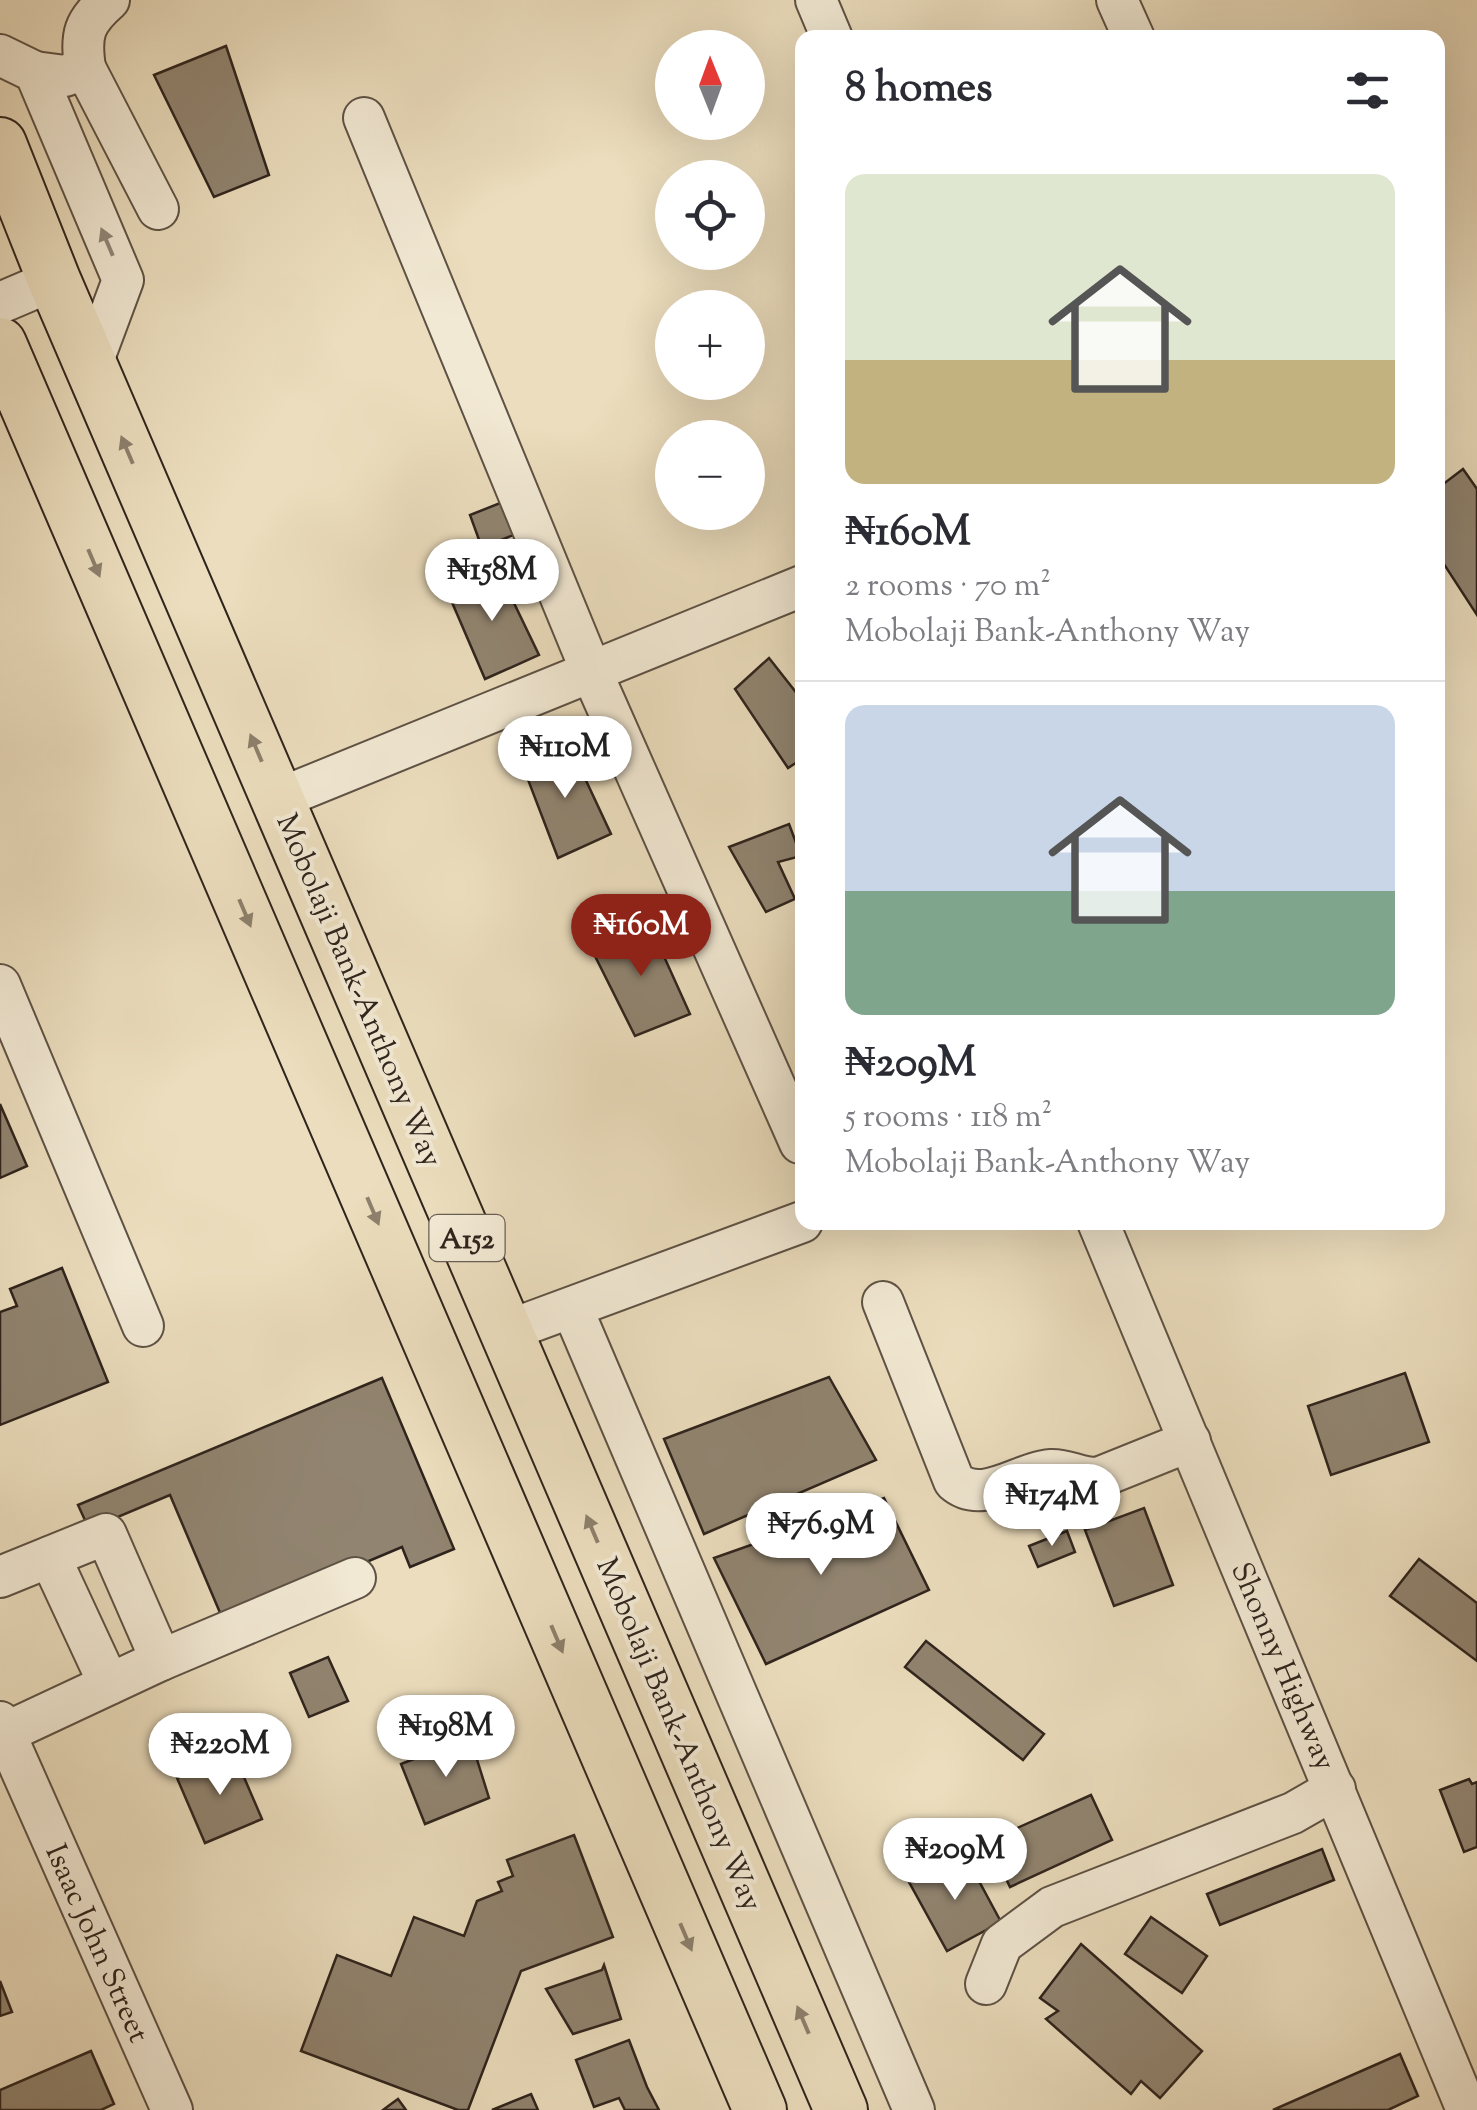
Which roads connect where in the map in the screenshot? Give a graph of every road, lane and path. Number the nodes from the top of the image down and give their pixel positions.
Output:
1 (109, 0) edge
2 (816, 0) edge
3 (1117, 0) edge
4 (829, 30) edge
5 (1130, 30) edge
6 (17, 63) edge
7 (85, 68) junction
8 (364, 118) dead end
9 (0, 144) edge
10 (158, 209) dead end
11 (54, 280) junction
12 (0, 303) edge
13 (0, 344) edge
14 (91, 366) junction
15 (795, 589) edge
16 (592, 673) junction
17 (278, 800) junction
18 (0, 985) edge
19 (795, 1132) edge
20 (795, 1225) edge
21 (1101, 1230) edge
22 (883, 1302) dead end
23 (572, 1308) junction
24 (143, 1326) dead end
25 (508, 1332) junction
26 (1190, 1441) junction
27 (50, 1557) junction
28 (0, 1577) edge
29 (355, 1578) dead end
30 (161, 1660) junction
31 (110, 1684) junction
32 (2, 1728) edge
33 (1335, 1789) junction
34 (986, 1984) dead end
35 (172, 2110) edge
36 (760, 2110) edge
37 (841, 2110) edge
38 (914, 2110) edge
39 (1467, 2110) edge

1 - 7 street
2 - 4 street
3 - 5 street
6 - 7 street
14 -> 6 street
7 - 10 street
8 - 16 street
9 - 11 main road, Mobolaji Bank-Anthony Way / A152
11 - 12 street
11 - 14 main road, Mobolaji Bank-Anthony Way / A152
13 -> 36 main road, A152
17 -> 14 main road, Mobolaji Bank-Anthony Way / A152
15 - 16 street
16 - 17 street
16 - 19 street
17 - 25 main road, Mobolaji Bank-Anthony Way / A152
18 - 24 street
20 - 23 street
21 - 26 street, Shonny Highway
22 - 26 street
23 - 25 street
23 - 38 street
37 -> 25 main road, Mobolaji Bank-Anthony Way / A152
26 - 33 street, Shonny Highway
27 - 28 street
27 - 30 street
27 - 31 street
29 - 30 street
30 - 31 street
31 - 32 street
32 - 35 street, Isaac John Street
33 - 34 street
33 - 39 street, Shonny Highway

